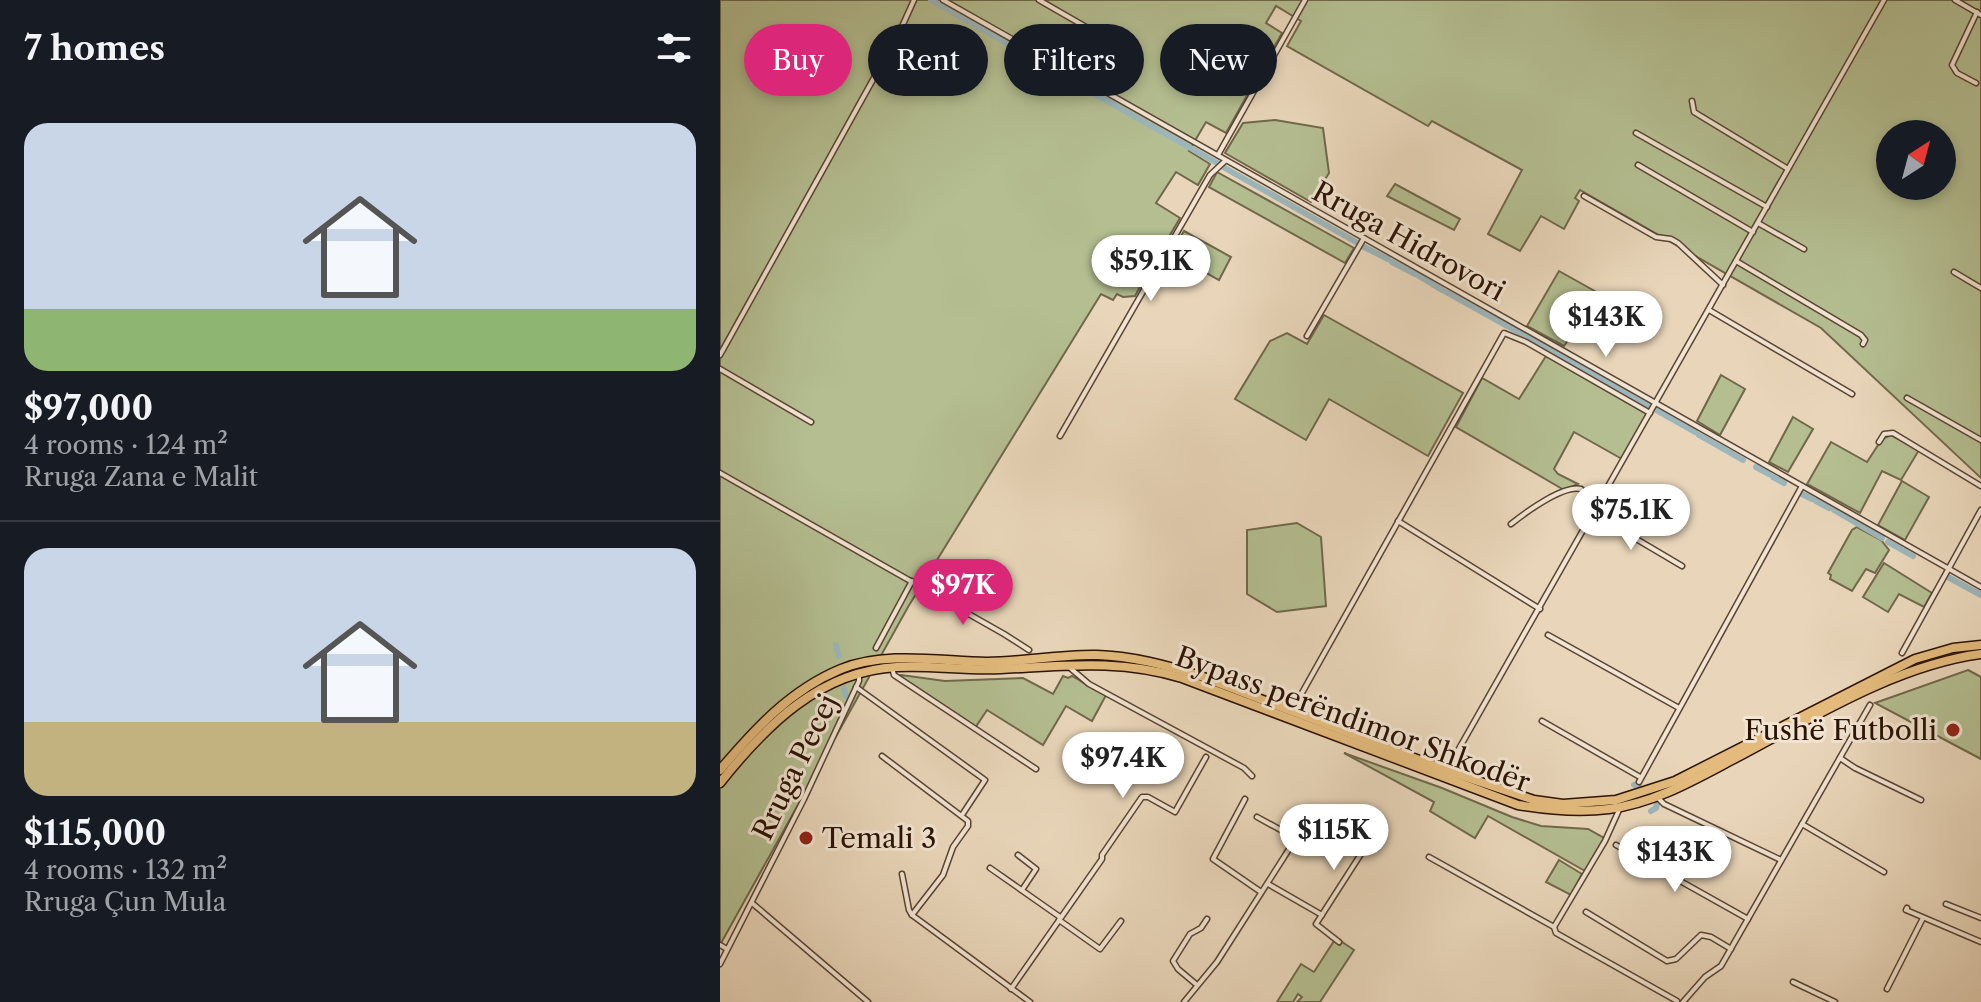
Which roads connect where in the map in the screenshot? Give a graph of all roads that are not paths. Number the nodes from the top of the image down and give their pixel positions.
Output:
1 (914, 0) edge
2 (943, 0) edge
3 (1039, 0) edge
4 (1305, 0) edge
5 (1884, 0) edge
6 (1955, 0) edge
7 (1979, 14) edge
8 (1081, 24) edge
9 (1004, 34) edge
10 (1976, 83) dead end
11 (1114, 96) edge
12 (1692, 101) dead end
13 (1636, 133) dead end
14 (1218, 155) junction
15 (1225, 160) junction
16 (1638, 165) dead end
17 (1788, 169) junction
18 (1584, 196) dead end
19 (1767, 207) junction
20 (1758, 223) junction
21 (1753, 232) junction
22 (1364, 238) junction
23 (1804, 249) dead end
24 (1736, 261) junction
25 (1954, 272) dead end
26 (1723, 285) junction
27 (1981, 288) edge
28 (1709, 310) junction
29 (1307, 336) dead end
30 (1863, 344) dead end
31 (720, 355) edge
32 (720, 369) edge
33 (1852, 394) dead end
34 (1907, 398) dead end
35 (1656, 403) junction
36 (1650, 413) junction
37 (811, 422) dead end
38 (1060, 436) dead end
39 (1981, 440) edge
40 (1879, 442) dead end
41 (720, 473) edge
42 (1802, 486) junction
43 (1981, 486) edge
44 (1598, 507) junction
45 (1981, 510) edge
46 (1594, 514) junction
47 (1398, 521) junction
48 (1511, 524) dead end
49 (1682, 566) dead end
50 (1948, 568) junction
51 (912, 581) junction
52 (1981, 587) edge
53 (1540, 609) junction
54 (1548, 635) dead end
55 (1981, 645) edge
56 (876, 648) dead end
57 (1029, 650) dead end
58 (1902, 653) dead end
59 (1981, 654) edge
60 (1068, 665) junction
61 (892, 667) junction
62 (859, 673) junction
63 (856, 687) junction
64 (1298, 700) dead end
65 (1870, 705) dead end
66 (1679, 708) junction
67 (1542, 721) dead end
68 (882, 756) dead end
69 (1206, 757) dead end
70 (1840, 758) junction
71 (1452, 761) dead end
72 (1036, 769) dead end
73 (720, 770) edge
74 (1252, 776) dead end
75 (720, 783) edge
76 (1657, 797) junction
77 (1245, 799) dead end
78 (1921, 800) dead end
79 (1619, 807) junction
80 (962, 815) junction
81 (1257, 817) dead end
82 (1802, 824) junction
83 (1368, 843) dead end
84 (1616, 845) dead end
85 (1018, 855) dead end
86 (1429, 857) dead end
87 (1781, 860) junction
88 (990, 868) dead end
89 (1884, 872) dead end
90 (902, 874) dead end
91 (1268, 884) junction
92 (1022, 890) junction
93 (1261, 892) junction
94 (752, 903) junction
95 (1946, 904) dead end
96 (1907, 908) dead end
97 (1586, 912) dead end
98 (912, 915) junction
99 (1322, 915) junction
100 (1060, 918) junction
101 (1923, 918) junction
102 (1981, 918) edge
103 (1207, 919) dead end
104 (1748, 919) junction
105 (1121, 921) dead end
106 (1554, 927) junction
107 (1339, 942) dead end
108 (1981, 942) edge
109 (720, 945) edge
110 (727, 949) junction
111 (1731, 949) junction
112 (720, 964) edge
113 (1793, 982) dead end
114 (1197, 985) junction
115 (1011, 989) junction
116 (1887, 989) dead end
117 (868, 1002) edge
118 (1030, 1002) edge
119 (1184, 1002) edge
120 (1676, 1002) edge
121 (1683, 1002) edge
122 (1835, 1002) edge

1 - 31 street
2 - 9 street, Rruga Hidrovori
3 - 8 street
4 - 14 street
5 - 17 street
6 - 7 street
7 - 10 street
11 - 14 street, Rruga Hidrovori
12 - 17 street
13 - 19 street
14 - 15 street, Rruga Hidrovori
15 - 22 street, Rruga Hidrovori
15 - 38 street
16 - 21 street
17 - 19 street
18 - 26 street
19 - 20 street
20 - 21 street
20 - 23 street
21 - 24 street
22 - 29 street
22 - 35 street, Rruga Hidrovori
24 - 26 street
24 - 30 street
25 - 27 street
26 - 28 street
28 - 33 street
28 - 35 street
32 - 37 street
34 - 39 street
35 - 36 street
35 - 42 street, Rruga Hidrovori
36 - 44 street
36 - 47 street
40 - 43 street
41 - 51 street
42 - 50 street, Rruga Hidrovori
42 - 66 street
44 - 46 street
44 - 48 street
45 - 50 street
46 - 49 street
46 - 53 street
47 - 53 street
47 - 64 street
50 - 52 street, Rruga Hidrovori
50 - 58 street
51 - 56 street
51 - 57 street
53 - 71 street
54 - 66 street
55 - 73 highway, Bypass perëndimor Shkodër
59 - 76 highway, Bypass perëndimor Shkodër
60 - 61 highway, Bypass perëndimor Shkodër
60 - 74 street
60 - 79 highway, Bypass perëndimor Shkodër
61 - 62 highway, Bypass perëndimor Shkodër
61 - 72 street
62 - 63 street, Rruga Pecej
62 - 75 highway, Bypass perëndimor Shkodër
63 - 80 street
63 - 94 street, Rruga Pecej
65 - 70 street
66 - 67 street
68 - 80 street
69 - 100 street
70 - 78 street
70 - 82 street
76 - 79 highway, Bypass perëndimor Shkodër
76 - 87 street
77 - 93 street
79 - 106 street
80 - 98 street
81 - 91 street
82 - 87 street
82 - 89 street
83 - 99 street
84 - 104 street
85 - 92 street
86 - 106 street
87 - 104 street
88 - 92 street
90 - 98 street
91 - 93 street
91 - 99 street
92 - 100 street
93 - 114 street
94 - 110 street, Rruga Pecej
94 - 117 street
95 - 102 street
96 - 101 street
97 - 111 street
98 - 115 street
99 - 107 street
100 - 105 street
100 - 115 street
101 - 108 street
101 - 116 street
103 - 114 street
104 - 111 street
106 - 120 street
109 - 110 street
110 - 112 street, Rruga Pecej
111 - 121 street
113 - 122 street
114 - 119 street
115 - 118 street
120 - 121 street

